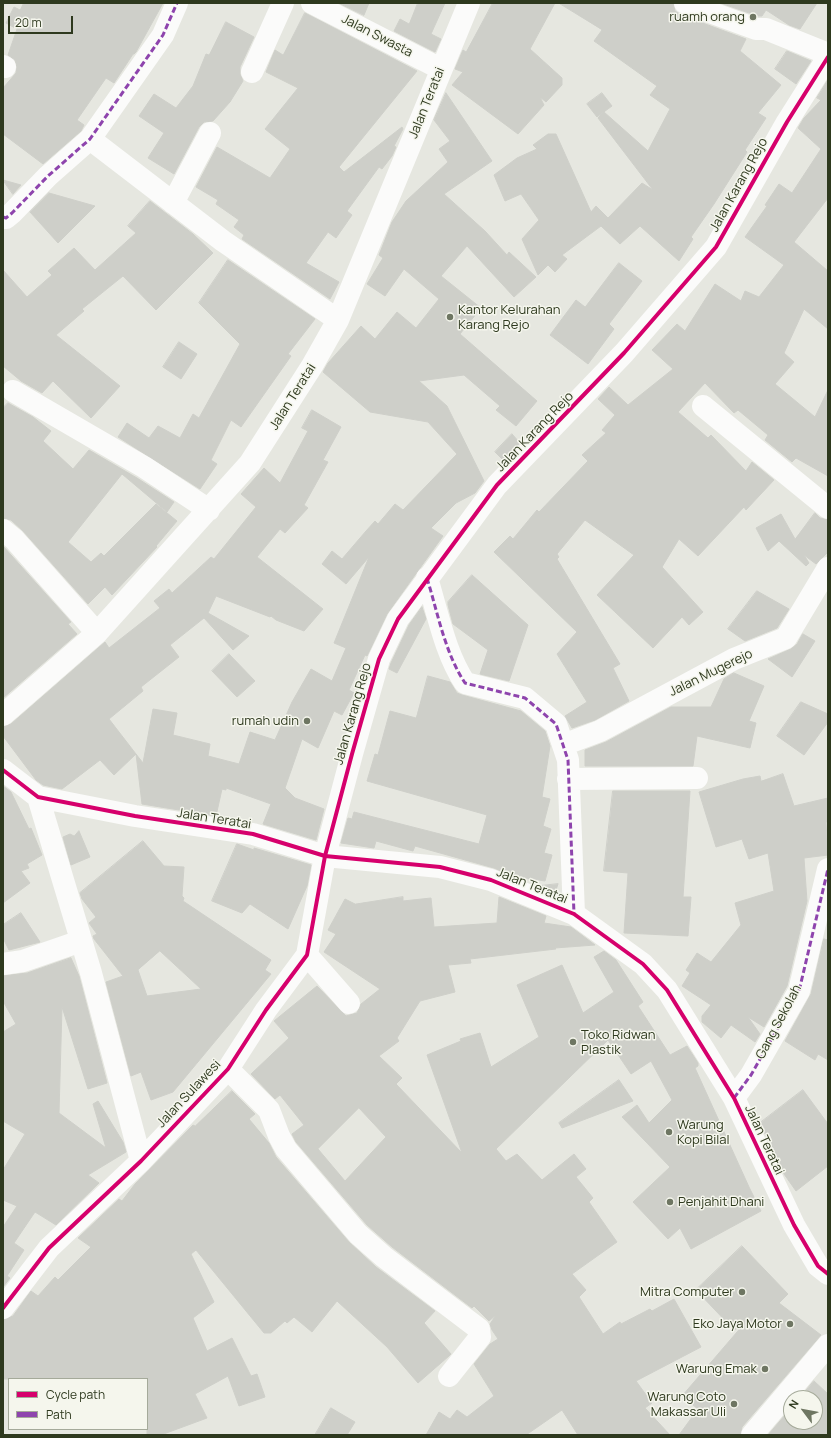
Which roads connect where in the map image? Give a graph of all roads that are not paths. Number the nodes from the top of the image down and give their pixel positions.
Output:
1 (178, 3) edge
2 (283, 3) edge
3 (312, 3) edge
4 (469, 3) edge
5 (685, 3) edge
6 (828, 56) edge
7 (441, 68) junction
8 (252, 72) dead end
9 (210, 133) dead end
10 (90, 139) junction
11 (173, 203) junction
12 (3, 217) edge
13 (338, 320) junction
14 (13, 391) dead end
15 (703, 406) dead end
16 (828, 508) edge
17 (209, 510) junction
18 (3, 530) edge
19 (828, 568) edge
20 (427, 578) junction
21 (97, 633) junction
22 (3, 715) edge
23 (563, 745) junction
24 (3, 770) edge
25 (698, 778) dead end
26 (568, 779) junction
27 (38, 797) junction
28 (325, 856) junction
29 (828, 869) edge
30 (574, 914) junction
31 (81, 941) junction
32 (307, 955) junction
33 (3, 964) edge
34 (349, 1003) dead end
35 (228, 1069) junction
36 (734, 1098) junction
37 (141, 1161) junction
38 (828, 1274) edge
39 (3, 1308) edge
40 (828, 1344) edge
41 (449, 1376) dead end
42 (752, 1435) edge

1 - 10 street
2 - 8 street
3 - 7 street, Jalan Swasta
4 - 7 street, Jalan Teratai
5 - 6 street
6 - 20 street, Jalan Karang Rejo
7 - 13 street, Jalan Teratai
9 - 11 street
10 - 11 street
10 - 12 street
11 - 13 street
13 - 17 street, Jalan Teratai
14 - 17 street
15 - 16 street
17 - 21 street, Jalan Teratai
18 - 21 street
19 - 23 street, Jalan Mugerejo
20 - 23 street
20 - 28 street, Jalan Karang Rejo
21 - 22 street, Jalan Teratai
23 - 26 street
24 - 27 street, Jalan Teratai
25 - 26 street
26 - 30 street
27 - 28 street, Jalan Teratai
27 - 31 street
28 - 30 street, Jalan Teratai
28 - 32 street, Jalan Sulawesi
29 - 36 street, Gang Sekolah
30 - 36 street, Jalan Teratai
31 - 33 street
31 - 37 street
32 - 34 street
32 - 35 street, Jalan Sulawesi
35 - 37 street, Jalan Sulawesi
35 - 41 street
36 - 38 street, Jalan Teratai
37 - 39 street, Jalan Sulawesi
40 - 42 street

